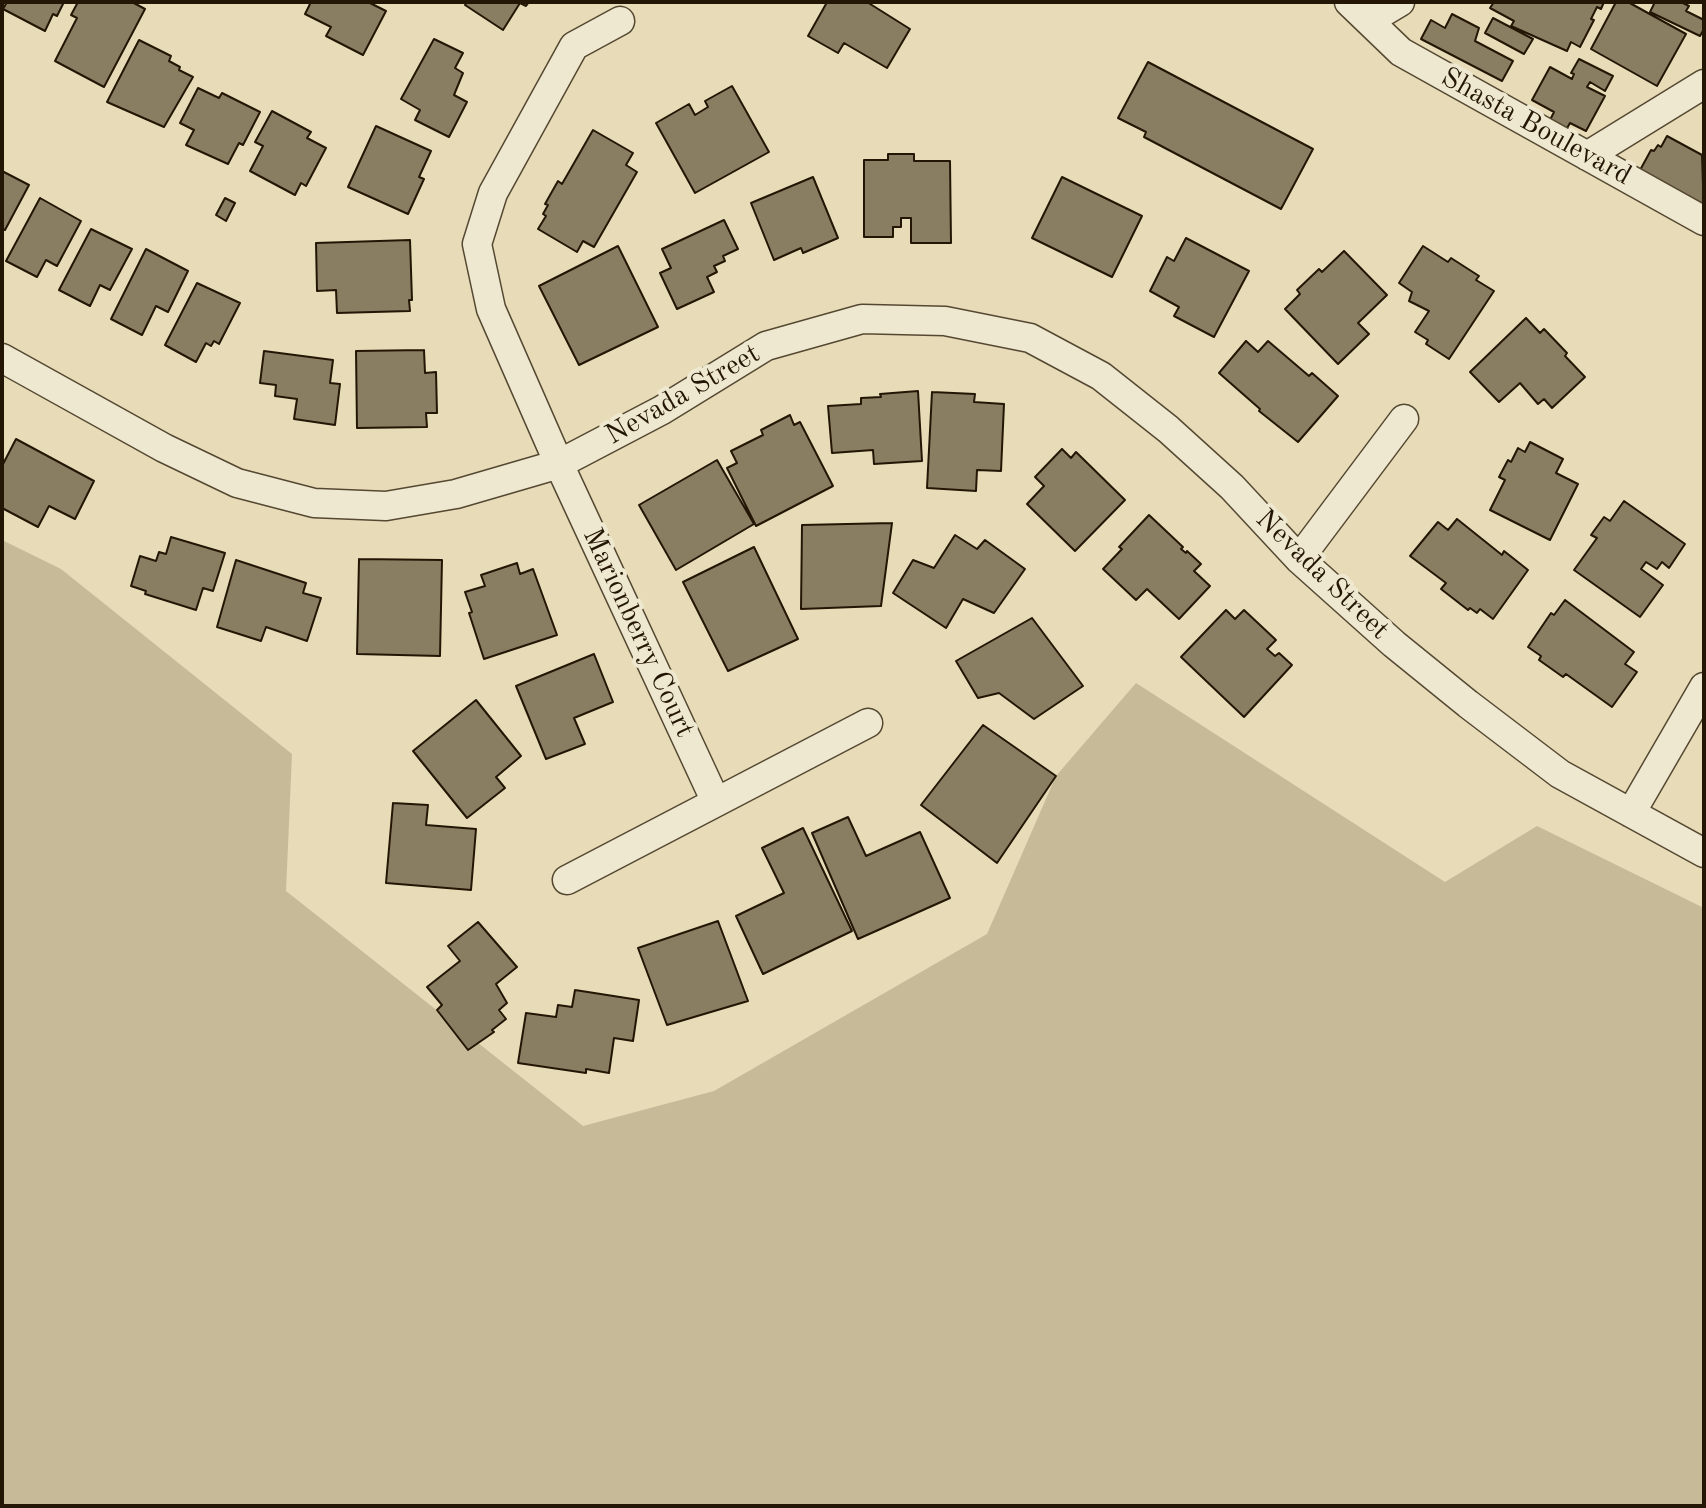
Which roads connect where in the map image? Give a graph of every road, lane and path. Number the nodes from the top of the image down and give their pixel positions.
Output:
1 (1349, 2) edge
2 (1400, 2) edge
3 (620, 21) dead end
4 (1375, 25) junction
5 (1704, 84) edge
6 (1587, 156) junction
7 (1704, 221) edge
8 (2, 358) edge
9 (1404, 419) dead end
10 (559, 464) junction
11 (1299, 559) junction
12 (1704, 687) edge
13 (868, 723) dead end
14 (716, 802) junction
15 (1631, 813) junction
16 (1704, 853) edge
17 (567, 880) dead end

1 - 4 street, Shasta Boulevard
2 - 4 street
3 - 10 street, Marionberry Court
4 - 6 street, Shasta Boulevard
5 - 6 street
6 - 7 street, Shasta Boulevard
8 - 10 street, Nevada Street
9 - 11 street
10 - 11 street, Nevada Street
10 - 14 street, Marionberry Court
11 - 15 street, Nevada Street
12 - 15 street
13 - 14 street
14 - 17 street
15 - 16 street, Nevada Street

